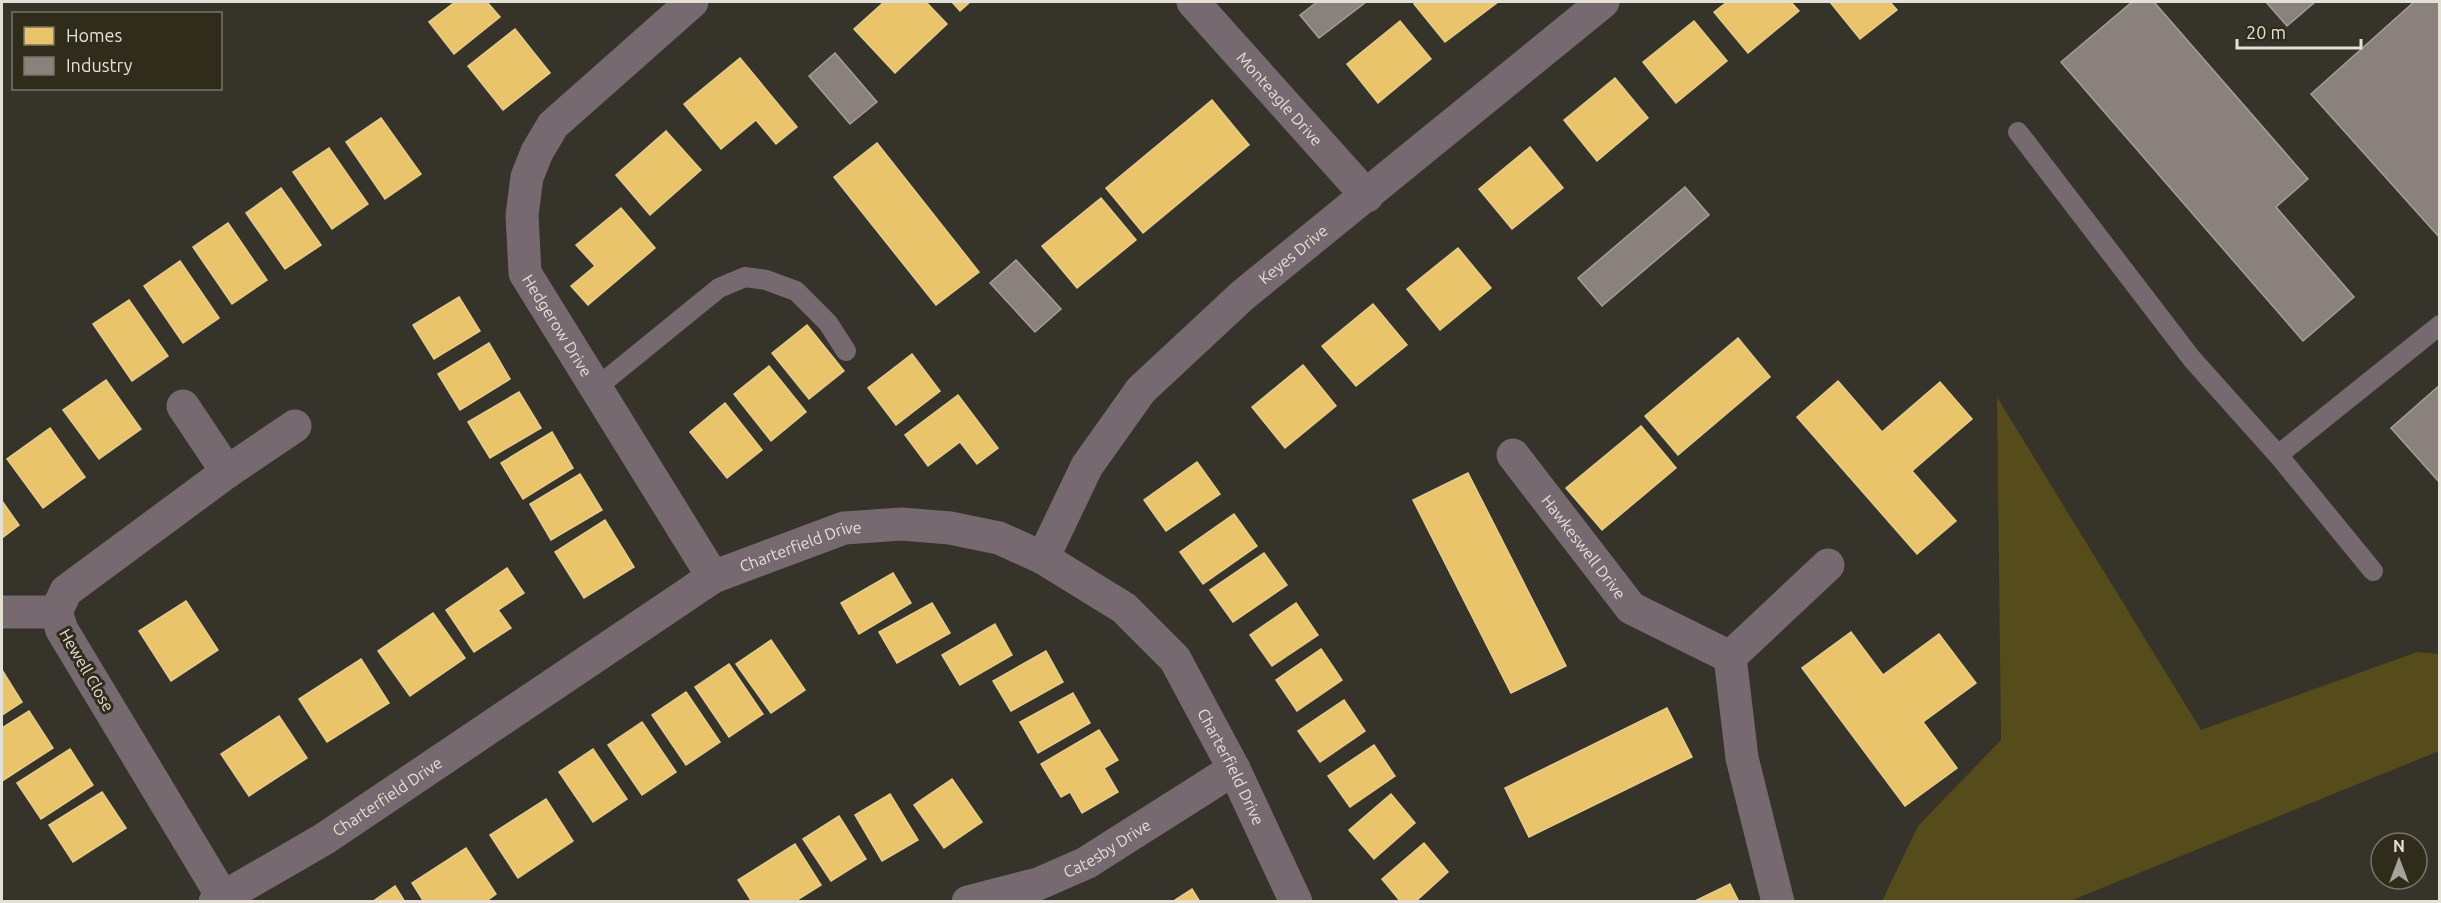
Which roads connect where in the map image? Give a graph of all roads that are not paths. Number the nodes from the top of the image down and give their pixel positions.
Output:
1 (692, 2) edge
2 (1193, 2) edge
3 (1603, 2) edge
4 (2018, 132) dead end
5 (1367, 196) junction
6 (2439, 324) edge
7 (846, 351) dead end
8 (596, 388) junction
9 (183, 405) dead end
10 (295, 426) dead end
11 (1513, 455) dead end
12 (2278, 455) junction
13 (227, 472) junction
14 (1043, 558) junction
15 (1828, 565) dead end
16 (2373, 571) dead end
17 (713, 577) junction
18 (2, 612) edge
19 (56, 612) junction
20 (1730, 657) junction
21 (1234, 769) junction
22 (218, 899) edge
23 (968, 902) edge
24 (1296, 902) edge
25 (1778, 902) edge

1 - 8 street, Hedgerow Drive
2 - 5 street, Monteagle Drive
3 - 5 street, Keyes Drive
4 - 12 lane
5 - 14 street, Keyes Drive
6 - 12 lane
7 - 8 lane
8 - 17 street, Hedgerow Drive
9 - 13 street
10 - 13 street, Hewell Close
11 - 20 street, Hawkeswell Drive
12 - 16 lane
13 - 19 street, Hewell Close
14 - 17 street, Charterfield Drive
14 - 21 street, Charterfield Drive
15 - 20 street
17 - 22 street, Charterfield Drive
18 - 19 street
19 - 22 street, Hewell Close
20 - 25 street
21 - 23 street, Catesby Drive
21 - 24 street, Charterfield Drive

